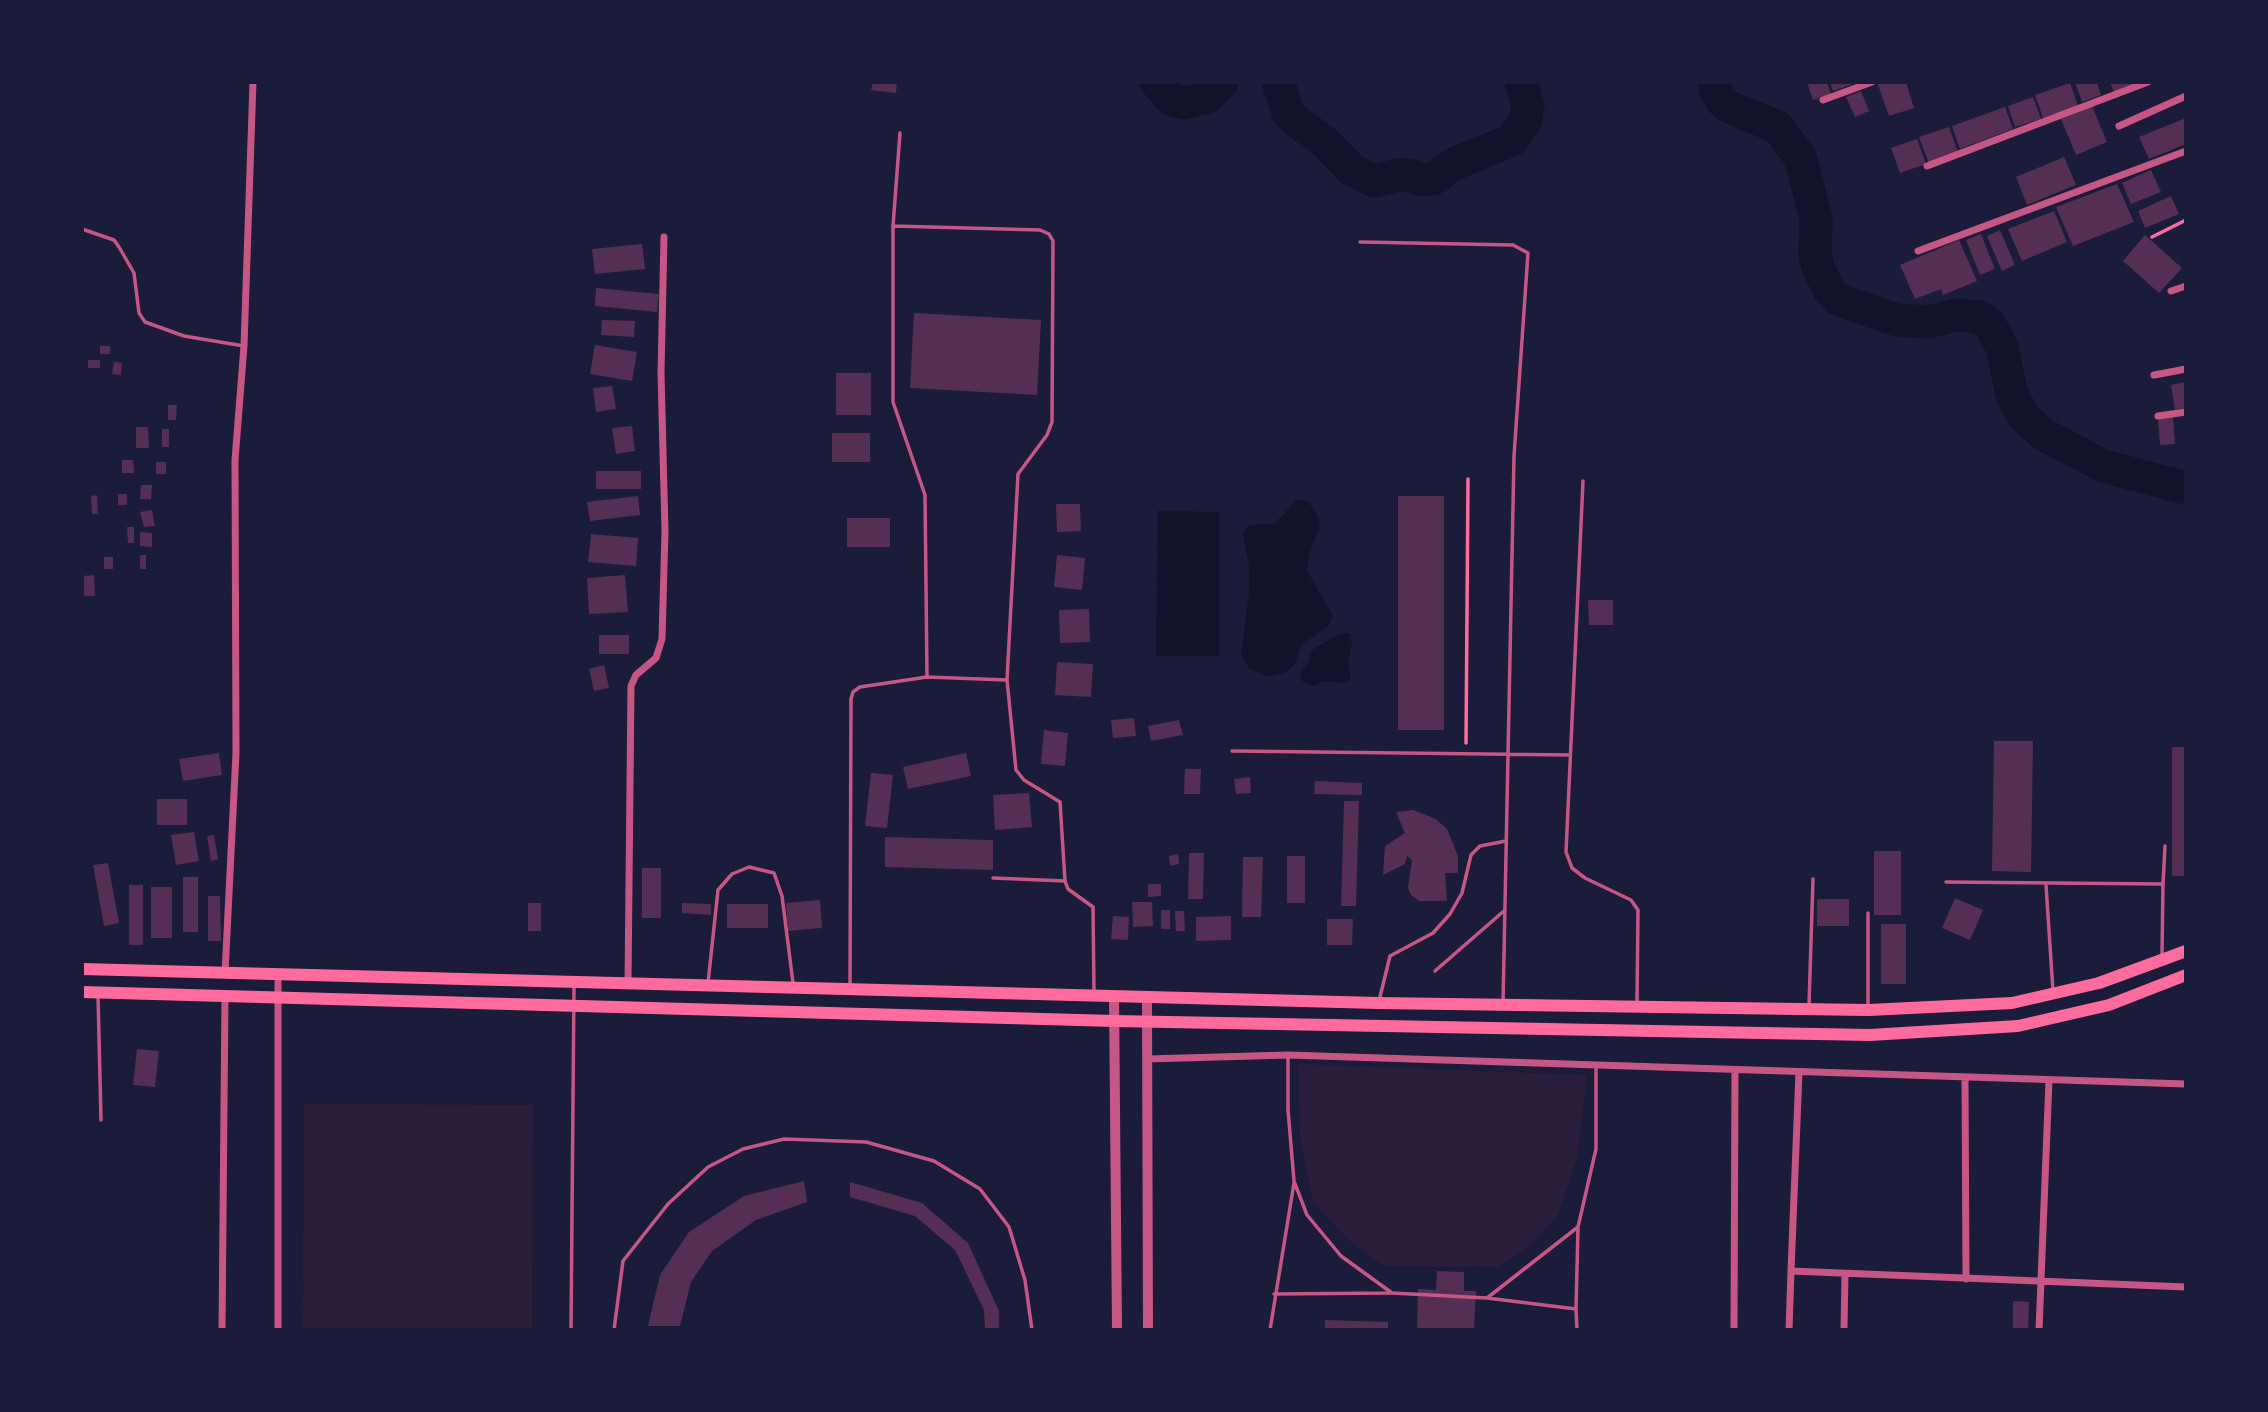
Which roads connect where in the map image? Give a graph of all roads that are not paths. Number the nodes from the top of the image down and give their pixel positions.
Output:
1 (253, 82) edge
2 (1872, 82) edge
3 (2148, 82) edge
4 (2186, 96) edge
5 (1824, 100) dead end
6 (2119, 126) dead end
7 (900, 133) dead end
8 (2186, 150) edge
9 (1927, 166) dead end
10 (893, 226) junction
11 (82, 229) edge
12 (664, 237) dead end
13 (1360, 242) dead end
14 (1918, 251) dead end
15 (2186, 286) edge
16 (2171, 292) dead end
17 (244, 346) junction
18 (2186, 369) edge
19 (2154, 376) dead end
20 (2186, 412) edge
21 (2158, 416) dead end
22 (1583, 481) dead end
23 (927, 677) junction
24 (1007, 680) junction
25 (1232, 751) dead end
26 (1508, 755) junction
27 (1570, 755) junction
28 (1507, 841) junction
29 (2165, 846) dead end
30 (993, 878) dead end
31 (1813, 879) dead end
32 (1065, 881) junction
33 (1946, 883) dead end
34 (2163, 884) junction
35 (2046, 885) junction
36 (1505, 910) junction
37 (1868, 913) dead end
38 (2186, 951) edge
39 (2162, 961) junction
40 (82, 969) edge
41 (1435, 971) dead end
42 (230, 973) junction
43 (271, 974) junction
44 (2186, 975) edge
45 (575, 982) junction
46 (628, 983) junction
47 (707, 985) junction
48 (794, 988) junction
49 (850, 989) junction
50 (82, 992) edge
51 (98, 992) junction
52 (1094, 995) junction
53 (2053, 995) junction
54 (229, 996) junction
55 (1114, 996) junction
56 (1147, 997) junction
57 (272, 998) junction
58 (1378, 1003) junction
59 (1503, 1005) junction
60 (572, 1007) junction
61 (1637, 1007) junction
62 (1868, 1010) junction
63 (1809, 1011) junction
64 (1114, 1021) junction
65 (1147, 1021) junction
66 (1288, 1055) junction
67 (1147, 1059) junction
68 (1596, 1066) junction
69 (1735, 1070) junction
70 (1799, 1072) junction
71 (1965, 1078) junction
72 (2049, 1080) junction
73 (2186, 1084) edge
74 (101, 1120) dead end
75 (1294, 1181) junction
76 (1578, 1227) junction
77 (1791, 1271) junction
78 (1845, 1274) junction
79 (1966, 1279) junction
80 (2040, 1282) junction
81 (2186, 1287) edge
82 (1392, 1293) junction
83 (1274, 1294) junction
84 (1487, 1298) junction
85 (1576, 1309) junction
86 (222, 1330) edge
87 (278, 1330) edge
88 (571, 1330) edge
89 (614, 1330) edge
90 (1032, 1330) edge
91 (1117, 1330) edge
92 (1148, 1330) edge
93 (1270, 1330) edge
94 (1577, 1330) edge
95 (1734, 1330) edge
96 (1789, 1330) edge
97 (1844, 1330) edge
98 (2039, 1330) edge

1 - 17 street
2 - 5 street
3 - 9 street
4 - 6 street
7 - 10 lane
8 - 14 street
10 - 23 lane
10 - 24 lane
11 - 17 lane
12 - 46 street
13 - 26 lane
15 - 16 street
17 - 42 street
18 - 19 street
20 - 21 street
22 - 27 lane
23 - 24 lane
23 - 49 lane
24 - 32 lane
25 - 26 lane
26 - 27 lane
26 - 28 lane
27 - 61 lane
28 - 36 lane
28 - 58 lane
29 - 34 lane
30 - 32 lane
31 - 63 lane
32 - 52 lane
33 - 35 lane
34 - 35 lane
34 - 39 lane
35 - 53 lane
36 - 41 lane
36 - 59 lane
37 - 62 lane
38 - 39 highway
39 - 53 highway
40 - 42 highway
42 - 43 highway
43 - 45 highway
43 - 57 street
44 - 65 highway
45 - 46 highway
45 - 60 lane
46 - 47 highway
47 - 48 highway
47 - 48 lane
48 - 49 highway
49 - 52 highway
50 - 51 highway
51 - 54 highway
51 - 74 lane
52 - 55 highway
53 - 62 highway
54 - 57 highway
54 - 86 street
55 - 56 highway
55 - 64 street
56 - 58 highway
56 - 65 street
57 - 60 highway
57 - 87 street
58 - 59 highway
59 - 61 highway
60 - 64 highway
60 - 88 lane
61 - 63 highway
62 - 63 highway
64 - 65 highway
64 - 91 street
65 - 67 street
66 - 67 street
66 - 68 street
66 - 75 lane
67 - 92 street
68 - 69 street
68 - 76 lane
69 - 70 street
69 - 95 street
70 - 71 street
70 - 77 street
71 - 72 street
71 - 79 street
72 - 73 street
72 - 80 street
75 - 82 lane
75 - 83 lane
76 - 84 lane
76 - 85 lane
77 - 78 street
77 - 96 street
78 - 79 street
78 - 97 street
79 - 80 street
80 - 81 street
80 - 98 street
82 - 83 lane
82 - 84 lane
83 - 93 lane
84 - 85 lane
85 - 94 lane
89 - 90 lane

